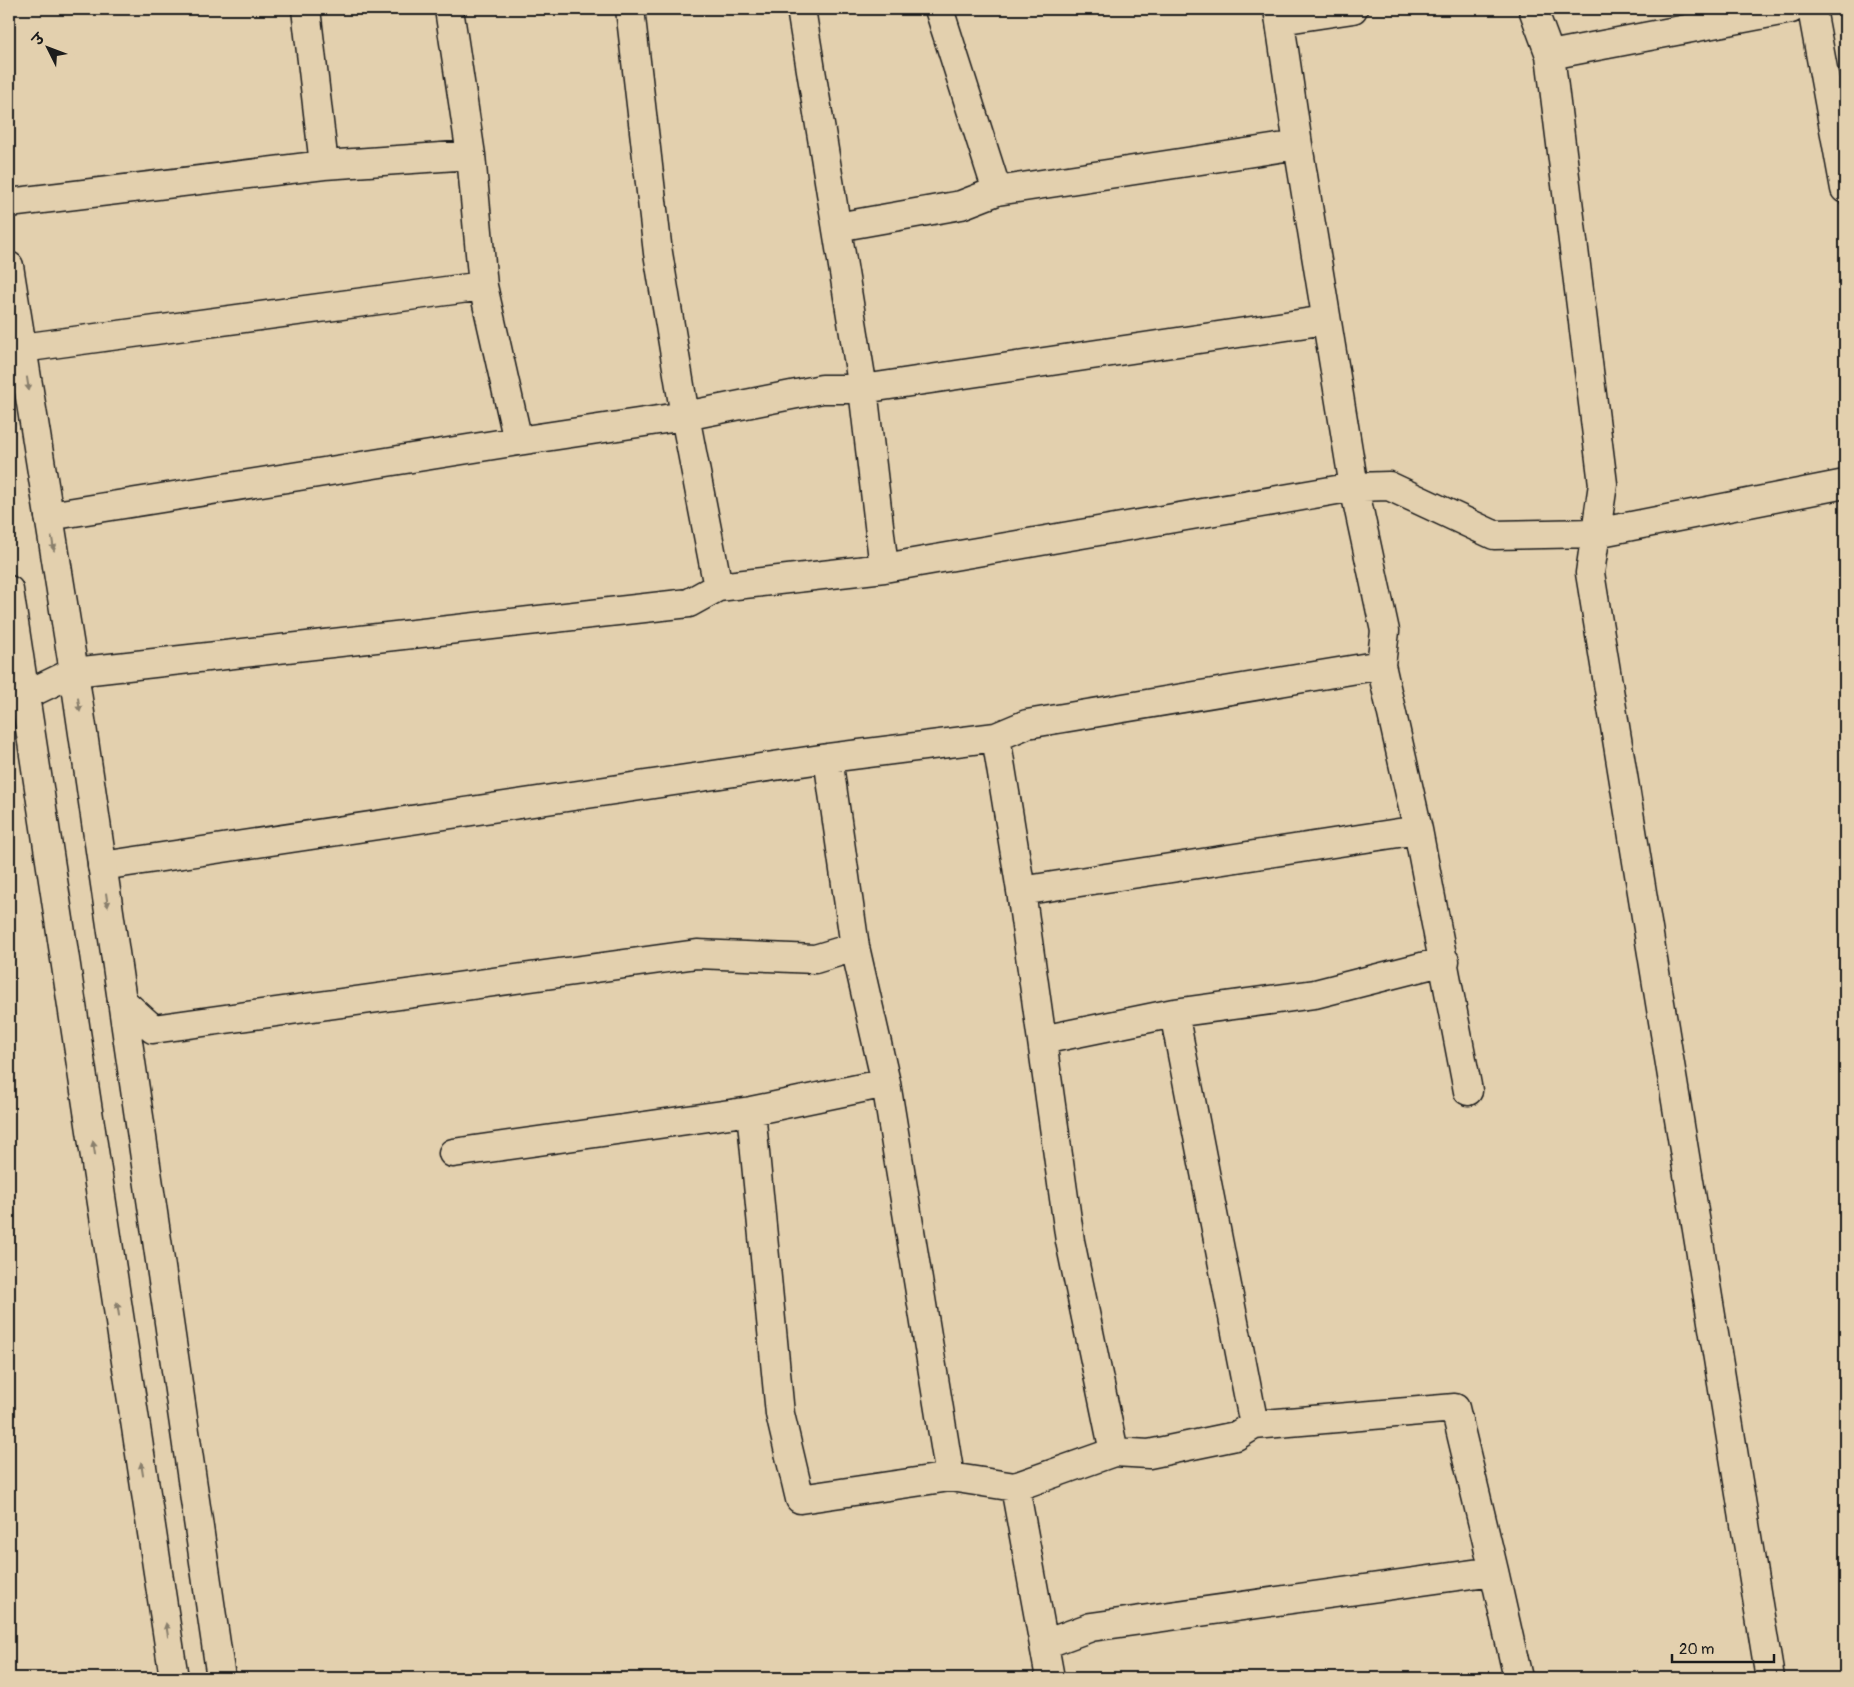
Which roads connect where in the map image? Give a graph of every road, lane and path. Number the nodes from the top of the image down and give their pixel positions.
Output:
1 (306, 9) edge
2 (450, 9) edge
3 (630, 9) edge
4 (801, 9) edge
5 (939, 9) edge
6 (1353, 9) edge
7 (1533, 9) edge
8 (1791, 9) edge
9 (1812, 9) edge
10 (1279, 15) edge
11 (1550, 55) junction
12 (1298, 145) junction
13 (471, 155) junction
14 (324, 165) junction
15 (1845, 189) edge
16 (997, 191) junction
17 (9, 203) edge
18 (837, 227) junction
19 (9, 266) edge
20 (483, 286) junction
21 (1326, 320) junction
22 (22, 348) junction
23 (863, 389) junction
24 (686, 416) junction
25 (518, 441) junction
26 (1845, 484) edge
27 (1354, 488) junction
28 (49, 516) junction
29 (1596, 533) junction
30 (884, 568) junction
31 (718, 587) junction
32 (9, 590) edge
33 (1381, 665) junction
34 (74, 672) junction
35 (17, 697) edge
36 (996, 737) junction
37 (828, 758) junction
38 (1418, 830) junction
39 (102, 866) junction
40 (1021, 891) junction
41 (856, 947) junction
42 (1445, 961) junction
43 (122, 1001) junction
44 (1174, 1013) junction
45 (1042, 1040) junction
46 (886, 1082) junction
47 (1468, 1092) dead end
48 (751, 1111) junction
49 (454, 1154) dead end
50 (1254, 1425) junction
51 (1114, 1452) junction
52 (950, 1477) junction
53 (1015, 1487) junction
54 (1494, 1571) junction
55 (1044, 1644) junction
56 (174, 1678) edge
57 (221, 1678) edge
58 (1050, 1678) edge
59 (1518, 1678) edge
60 (1770, 1678) edge

1 - 14 street
2 - 13 street
3 - 24 street
4 - 18 street
5 - 16 street
6 - 10 street
7 - 11 street
8 - 11 street
9 - 15 street
10 - 12 street
11 - 29 street
12 - 16 street
12 - 21 street
13 - 14 street
13 - 20 street
14 - 17 street
16 - 18 street
18 - 23 street
19 - 22 street
20 - 22 street
20 - 25 street
21 - 23 street
21 - 27 street
22 -> 28 street
23 - 24 street
23 - 30 street
24 - 25 street
24 - 31 street
25 - 28 street
26 - 29 street
27 - 29 street
27 - 30 street
27 - 33 street
28 -> 34 street
29 - 60 street
30 - 31 street
31 - 34 street
32 - 35 street
33 - 36 street
33 - 38 street
34 - 35 street
34 -> 39 street
56 -> 35 street
36 - 37 street
36 - 40 street
37 - 39 street
37 - 41 street
38 - 40 street
38 - 42 street
39 -> 43 street
40 - 45 street
41 - 43 street
41 - 46 street
42 - 44 street
42 - 47 street
43 - 57 street
44 - 45 street
44 - 50 street
45 - 51 street
46 - 48 street
46 - 52 street
48 - 49 street
48 - 52 street
50 - 51 street
50 - 54 street
51 - 53 street
52 - 53 street
53 - 55 street
54 - 55 street
54 - 59 street
55 - 58 street

